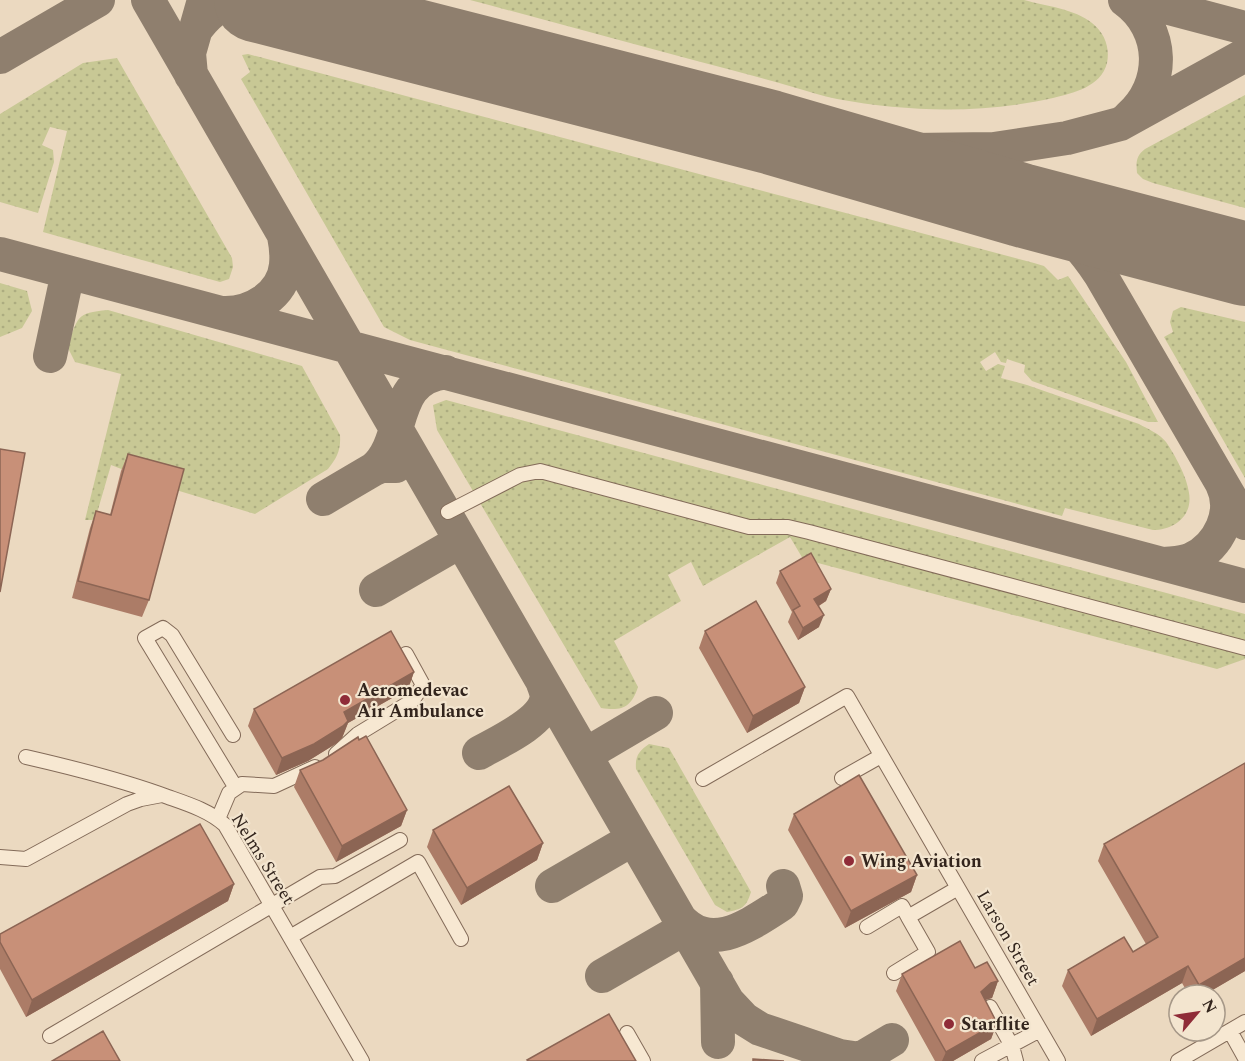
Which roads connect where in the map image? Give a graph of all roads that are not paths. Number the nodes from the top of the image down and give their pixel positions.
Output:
1 (448, 512) dead end
2 (1245, 648) edge
3 (406, 654) edge
4 (233, 735) dead end
5 (881, 756) junction
6 (26, 757) dead end
7 (842, 778) dead end
8 (703, 779) dead end
9 (236, 788) junction
10 (164, 795) junction
11 (218, 819) junction
12 (400, 840) dead end
13 (0, 857) edge
14 (958, 888) junction
15 (272, 906) junction
16 (908, 917) junction
17 (867, 927) dead end
18 (291, 937) junction
19 (461, 939) dead end
20 (894, 973) dead end
21 (990, 1007) edge
22 (1245, 1022) edge
23 (1041, 1030) junction
24 (1230, 1031) junction
25 (627, 1033) dead end
26 (50, 1036) dead end
27 (1012, 1046) junction
28 (1245, 1058) edge
29 (362, 1061) edge
30 (644, 1061) edge
31 (982, 1061) edge
32 (1016, 1061) edge
33 (1058, 1061) edge
34 (1178, 1061) edge

1 - 2 street
3 - 9 street
4 - 9 street
5 - 7 street
5 - 8 street, Larson Street
5 - 14 street, Larson Street
6 - 10 street, Nelms Street
9 - 11 street
10 - 11 street, Nelms Street
10 - 13 street
11 - 15 street, Nelms Street
12 - 15 street
14 - 16 street
14 - 23 street, Larson Street
15 - 18 street, Nelms Street
15 - 26 street
16 - 17 street
16 - 20 street
18 - 19 street
18 - 29 street, Nelms Street
21 - 27 street
22 - 24 street
23 - 27 street
23 - 33 street, Larson Street
24 - 28 street
24 - 34 street
25 - 30 street
27 - 31 street
27 - 32 street

